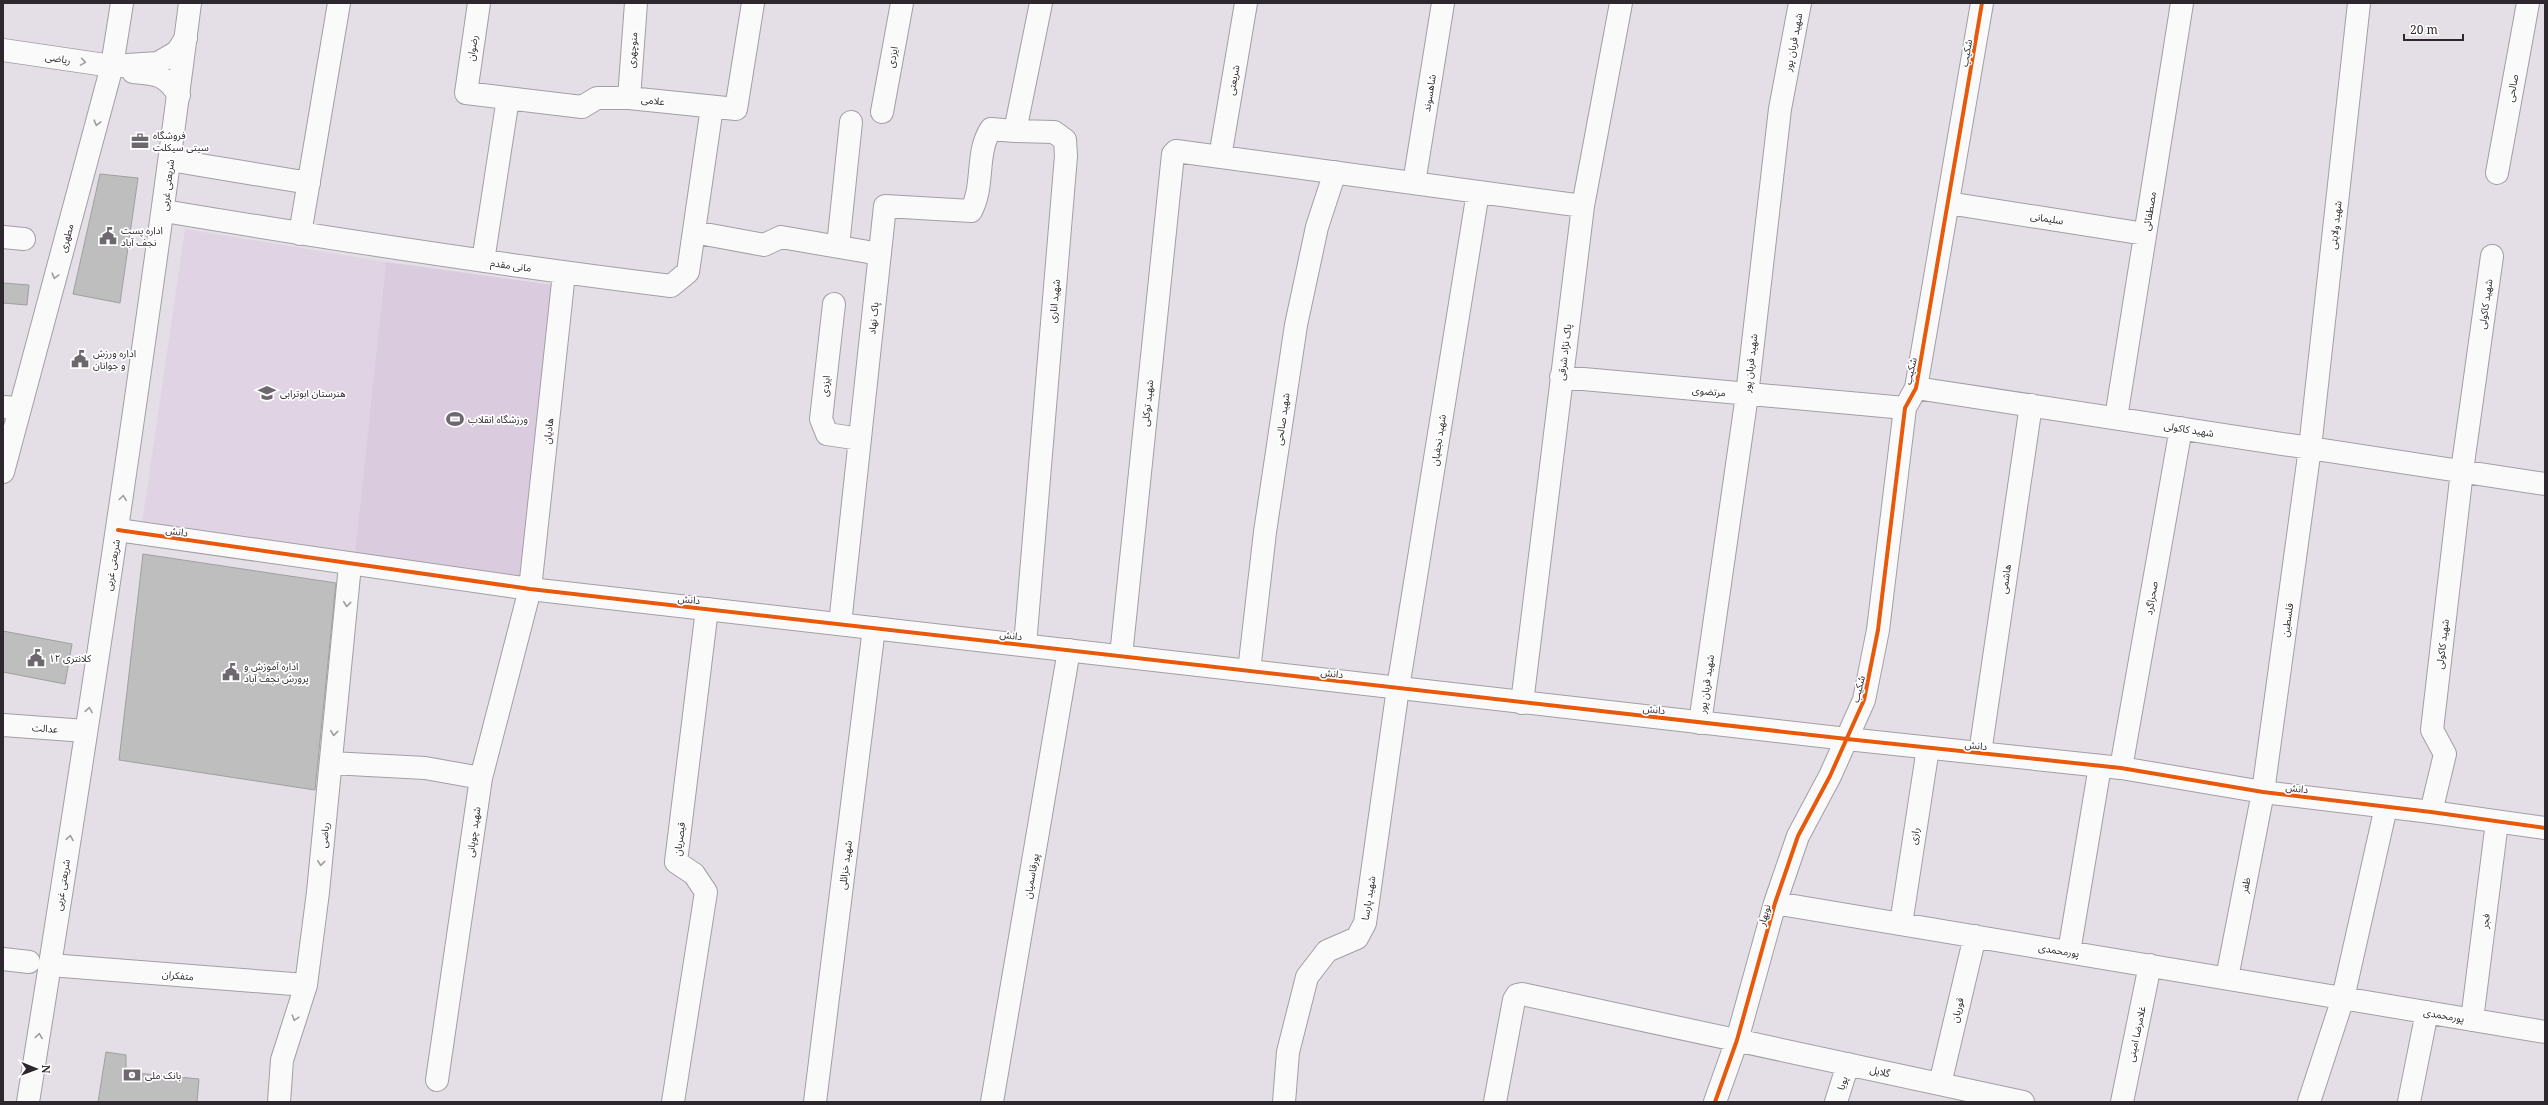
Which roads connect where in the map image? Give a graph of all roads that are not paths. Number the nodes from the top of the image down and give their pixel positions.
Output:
1 (122, 3) edge
2 (190, 3) edge
3 (338, 3) edge
4 (478, 3) edge
5 (636, 3) edge
6 (753, 3) edge
7 (902, 3) edge
8 (1041, 3) edge
9 (1246, 3) edge
10 (1443, 3) edge
11 (1621, 3) edge
12 (1800, 3) edge
13 (1982, 3) edge
14 (2182, 3) edge
15 (2359, 3) edge
16 (2528, 3) edge
17 (186, 38) junction
18 (3, 50) edge
19 (121, 65) junction
20 (106, 90) junction
21 (466, 93) joint
22 (179, 95) junction
23 (508, 98) junction
24 (629, 98) junction
25 (712, 107) junction
26 (882, 112) dead end
27 (851, 122) dead end
28 (1015, 131) junction
29 (1220, 157) junction
30 (170, 160) junction
31 (1335, 172) junction
32 (2496, 173) dead end
33 (309, 183) junction
34 (1414, 183) junction
35 (1478, 192) junction
36 (1948, 203) junction
37 (1583, 206) junction
38 (164, 211) junction
39 (694, 232) junction
40 (300, 234) junction
41 (2145, 234) junction
42 (838, 246) junction
43 (880, 254) junction
44 (2492, 256) dead end
45 (484, 261) junction
46 (564, 273) junction
47 (834, 304) dead end
48 (1561, 377) junction
49 (1916, 388) junction
50 (1747, 394) junction
51 (2031, 405) junction
52 (11, 408) edge
53 (1905, 408) junction
54 (2116, 418) junction
55 (2181, 428) junction
56 (860, 439) junction
57 (2310, 448) junction
58 (2462, 471) junction
59 (3, 472) edge
60 (2545, 484) edge
61 (118, 530) junction
62 (350, 565) junction
63 (530, 589) junction
64 (707, 609) junction
65 (840, 624) junction
66 (874, 628) junction
67 (1025, 645) junction
68 (1069, 650) junction
69 (1121, 656) junction
70 (1249, 671) junction
71 (1398, 688) junction
72 (1522, 702) junction
73 (1700, 722) junction
74 (3, 725) edge
75 (86, 731) junction
76 (1847, 739) junction
77 (1928, 748) junction
78 (1980, 753) junction
79 (331, 763) junction
80 (2110, 767) junction
81 (481, 778) junction
82 (2263, 792) junction
83 (2386, 807) junction
84 (2431, 812) junction
85 (2497, 822) junction
86 (2545, 828) edge
87 (1775, 903) junction
88 (1901, 924) junction
89 (1975, 936) junction
90 (2069, 952) junction
91 (3, 959) edge
92 (29, 962) dead end
93 (50, 965) junction
94 (2150, 966) junction
95 (2227, 978) junction
96 (306, 985) junction
97 (2343, 998) junction
98 (2427, 1012) junction
99 (2472, 1020) junction
100 (2545, 1032) edge
101 (1737, 1040) junction
102 (1848, 1064) junction
103 (437, 1080) dead end
104 (1940, 1084) junction
105 (28, 1102) edge
106 (279, 1102) edge
107 (673, 1102) edge
108 (815, 1102) edge
109 (992, 1102) edge
110 (1284, 1102) edge
111 (1495, 1102) edge
112 (1715, 1102) edge
113 (1836, 1102) edge
114 (2023, 1102) edge
115 (2122, 1102) edge
116 (2309, 1102) edge
117 (2409, 1102) edge

1 - 19 street, مطهری
2 - 17 street, شریعتی غربی
3 - 33 street
4 - 21 street, رضوان
5 - 24 street, منوچهری
6 - 25 street, علامی
7 - 26 street, ایزدی
8 - 28 street
9 - 29 street, شریعتی
10 - 34 street, شاهسوند
11 - 37 street, پاک نژاد شرقی
12 - 50 street, شهید قربان پور
13 - 36 street, شکیب
14 - 41 street, مصطفائی
15 - 57 street, شهید ولایتی
16 - 32 street, صالحی
17 - 19 street, ریاضی
17 - 22 street, شریعتی غربی
18 -> 19 street, ریاضی
19 - 20 street, مطهری
20 - 22 street
20 -> 52 street, مطهری
21 - 23 street, علامی
22 - 30 street, شریعتی غربی
23 - 24 street, علامی
23 - 45 street
24 - 25 street, علامی
25 - 39 street, مانی مقدم
27 - 42 street
28 - 43 street, پاک نهاد
28 - 67 street, شهید اناری
29 - 31 street
29 - 69 street, شهید توکلی
30 - 33 street
30 - 38 street, شریعتی غربی
31 - 34 street
31 - 70 street, شهید صالحی
33 - 40 street
34 - 35 street
35 - 37 street
35 - 71 street, شهید نجفیان
36 - 41 street, سلیمانی
36 - 49 street, شکیب
37 - 48 street, پاک نژاد شرقی
38 - 40 street, مانی مقدم
61 -> 38 street, شریعتی غربی
39 - 42 street
39 - 46 street, مانی مقدم
40 - 45 street, مانی مقدم
41 - 54 street, مصطفائی
42 - 43 street
43 - 56 street, پاک نهاد
44 - 58 street, شهید کاکولی
45 - 46 street, مانی مقدم
46 - 63 street, هادیان
47 - 56 street, ایزدی
48 - 50 street, مرتضوی
48 - 72 street, پاک نژاد شرقی
49 - 51 street, شهید کاکولی
49 - 53 street, شکیب
50 - 53 street, مرتضوی
50 - 73 street, شهید قربان پور
51 - 54 street, شهید کاکولی
51 - 78 street, هاشمی
52 - 59 street, مطهری
53 - 76 street, شکیب
54 - 55 street, شهید کاکولی
55 - 57 street, شهید کاکولی
55 - 80 street, صحراگرد
56 - 65 street, پاک نهاد
57 - 58 street, شهید کاکولی
57 - 82 street, فلسطین
58 - 60 street, شهید کاکولی
58 - 84 street, شهید کاکولی
61 - 62 street, دانش
75 -> 61 street, شریعتی غربی
62 - 63 street, دانش
62 -> 79 street, ریاضی
63 - 64 street, دانش
63 - 81 street, شهید چوپانی
64 - 65 street, دانش
64 - 107 street, قیصریان
65 - 66 street, دانش
66 - 67 street, دانش
66 - 108 street, شهید خزائلی
67 - 68 street, دانش
68 - 69 street, دانش
68 - 109 street, پورقاسمیان
69 - 70 street, دانش
70 - 71 street, دانش
71 - 72 street, دانش
71 - 110 street, شهید پارسا
72 - 73 street, دانش
73 - 76 street, دانش
74 - 75 street, عدالت
93 -> 75 street, شریعتی غربی
76 - 77 street, دانش
76 - 87 street, نوبهار
77 - 78 street, دانش
77 - 88 street, رازی
78 - 80 street, دانش
79 - 81 street
79 -> 96 street, ریاضی
80 - 82 street, دانش
80 - 90 street, صحراگرد
81 - 103 street, شهید چوپانی
82 - 83 street, دانش
82 - 95 street, ظفر
83 - 84 street, دانش
83 - 97 street
84 - 85 street, دانش
85 - 86 street, دانش
85 - 99 street, فجر
87 - 88 street, پورمحمدی
87 - 101 street, نوبهار
88 - 89 street, پورمحمدی
89 - 90 street, پورمحمدی
89 - 104 street, قوریان
90 - 94 street, پورمحمدی
91 - 92 street
93 - 96 street, متفکران
105 -> 93 street, شریعتی غربی
94 - 95 street, پورمحمدی
94 - 115 street, غلامرضا امینی
95 - 97 street, پورمحمدی
96 -> 106 street, ریاضی
97 - 98 street, پورمحمدی
97 - 116 street
98 - 99 street, پورمحمدی
98 - 117 street
99 - 100 street, پورمحمدی
101 - 102 street, گلایل
101 - 111 street, گلایل
101 - 112 street, نوبهار
102 - 104 street, گلایل
102 - 113 street, پویا
104 - 114 street, گلایل

